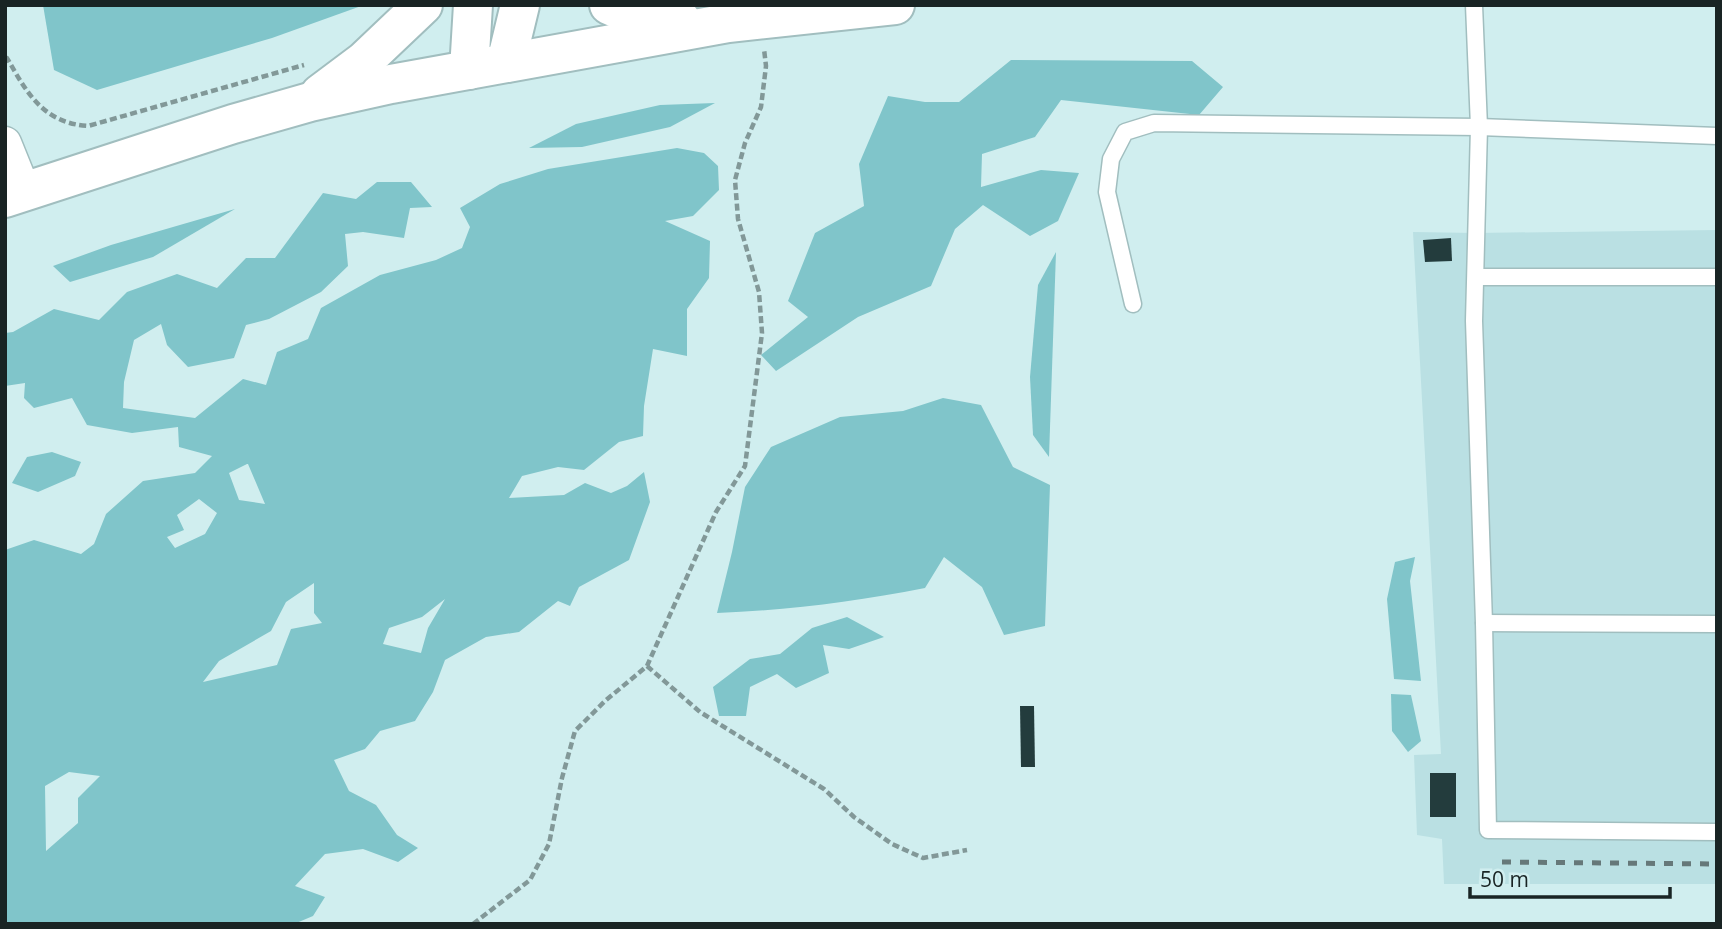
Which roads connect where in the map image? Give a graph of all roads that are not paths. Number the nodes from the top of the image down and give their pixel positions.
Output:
1 (423, 5) edge
2 (473, 5) edge
3 (520, 5) edge
4 (609, 5) edge
5 (895, 5) edge
6 (1474, 5) edge
7 (745, 22) junction
8 (506, 63) junction
9 (469, 69) junction
10 (310, 102) junction
11 (1479, 127) junction
12 (1717, 136) edge
13 (5, 143) edge
14 (15, 194) edge
15 (1476, 277) junction
16 (1717, 277) edge
17 (1133, 304) dead end
18 (1484, 623) junction
19 (1717, 624) edge
20 (1717, 832) edge

1 - 10 street
2 - 9 street
3 - 8 street
4 - 7 street
5 - 7 street
6 - 11 lane
7 - 8 street
8 - 9 street
9 - 10 street
10 - 14 street
11 - 12 lane
11 - 15 lane
11 - 17 lane
13 - 14 street
15 - 16 lane
15 - 18 lane
18 - 19 lane
18 - 20 lane

